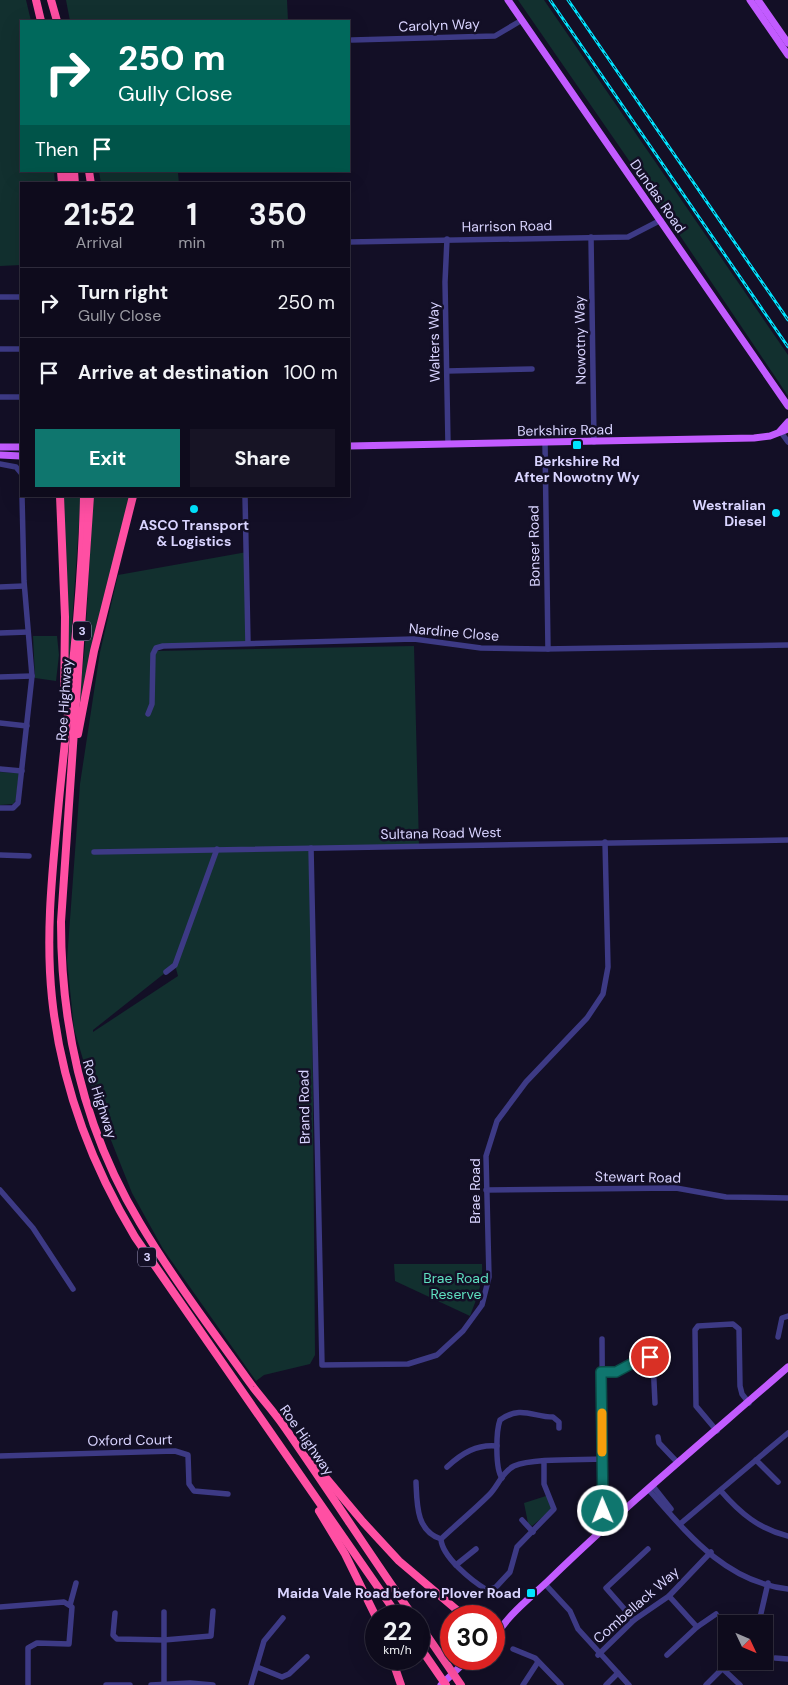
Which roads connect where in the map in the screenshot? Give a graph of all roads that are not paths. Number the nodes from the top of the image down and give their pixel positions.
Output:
1 (36, 0) edge
2 (50, 0) edge
3 (508, 0) edge
4 (750, 0) edge
5 (758, 0) edge
6 (41, 20) edge
7 (52, 20) edge
8 (57, 20) edge
9 (522, 20) junction
10 (352, 40) dead end
11 (788, 43) edge
12 (788, 55) edge
13 (661, 220) junction
14 (591, 237) junction
15 (447, 239) junction
16 (350, 242) edge
17 (0, 297) edge
18 (20, 297) edge
19 (20, 348) edge
20 (0, 349) edge
21 (532, 369) dead end
22 (447, 371) junction
23 (0, 397) edge
24 (20, 397) edge
25 (788, 406) edge
26 (788, 422) edge
27 (788, 429) edge
28 (780, 432) junction
29 (594, 442) junction
30 (788, 442) edge
31 (545, 443) junction
32 (448, 444) junction
33 (350, 446) edge
34 (0, 447) edge
35 (20, 447) edge
36 (0, 455) edge
37 (20, 456) edge
38 (0, 464) edge
39 (20, 472) edge
40 (22, 497) edge
41 (60, 497) edge
42 (84, 497) edge
43 (90, 497) edge
44 (133, 497) edge
45 (245, 497) edge
46 (24, 586) junction
47 (0, 587) edge
48 (0, 632) edge
49 (28, 632) junction
50 (248, 643) junction
51 (788, 645) edge
52 (548, 649) junction
53 (32, 676) junction
54 (0, 677) edge
55 (148, 714) dead end
56 (0, 723) edge
57 (27, 726) junction
58 (64, 753) junction
59 (72, 765) junction
60 (0, 769) edge
61 (22, 771) junction
62 (0, 808) edge
63 (788, 840) edge
64 (604, 842) junction
65 (311, 848) junction
66 (217, 849) junction
67 (94, 852) dead end
68 (0, 854) edge
69 (29, 856) dead end
70 (166, 972) dead end
71 (0, 1190) edge
72 (486, 1190) junction
73 (788, 1198) edge
74 (73, 1288) dead end
75 (788, 1316) edge
76 (778, 1337) dead end
77 (602, 1339) dead end
78 (322, 1365) joint
79 (788, 1367) edge
80 (601, 1372) junction
81 (749, 1401) junction
82 (655, 1404) dead end
83 (282, 1423) junction
84 (559, 1428) dead end
85 (714, 1430) junction
86 (788, 1433) edge
87 (658, 1437) dead end
88 (497, 1446) junction
89 (0, 1456) edge
90 (602, 1459) junction
91 (756, 1460) junction
92 (544, 1462) junction
93 (678, 1463) junction
94 (448, 1467) dead end
95 (300, 1477) junction
96 (502, 1478) junction
97 (416, 1482) dead end
98 (778, 1482) dead end
99 (650, 1487) junction
100 (721, 1491) junction
101 (228, 1494) dead end
102 (522, 1520) dead end
103 (612, 1520) junction
104 (682, 1524) junction
105 (533, 1532) junction
106 (788, 1536) edge
107 (441, 1539) junction
108 (476, 1549) dead end
109 (648, 1549) dead end
110 (710, 1553) junction
111 (456, 1565) junction
112 (76, 1583) dead end
113 (768, 1584) junction
114 (544, 1585) junction
115 (788, 1588) edge
116 (669, 1596) junction
117 (70, 1605) junction
118 (370, 1605) edge
119 (390, 1605) edge
120 (406, 1605) edge
121 (451, 1605) edge
122 (0, 1607) edge
123 (213, 1611) dead end
124 (517, 1611) junction
125 (164, 1612) dead end
126 (115, 1613) dead end
127 (716, 1614) dead end
128 (761, 1615) edge
129 (283, 1618) dead end
130 (634, 1620) junction
131 (505, 1621) edge
132 (505, 1624) edge
133 (697, 1627) junction
134 (164, 1640) junction
135 (430, 1640) edge
136 (513, 1649) dead end
137 (600, 1654) junction
138 (667, 1655) dead end
139 (307, 1658) dead end
140 (775, 1658) dead end
141 (788, 1660) edge
142 (430, 1662) edge
143 (538, 1662) junction
144 (256, 1667) junction
145 (396, 1670) edge
146 (456, 1670) edge
147 (722, 1670) edge
148 (724, 1670) edge
149 (618, 1673) junction
150 (164, 1684) edge
151 (28, 1685) edge
152 (106, 1685) edge
153 (130, 1685) edge
154 (151, 1685) edge
155 (213, 1685) edge
156 (251, 1685) edge
157 (402, 1685) edge
158 (440, 1685) edge
159 (446, 1685) edge
160 (461, 1685) edge
161 (523, 1685) edge
162 (560, 1685) edge
163 (606, 1685) edge
164 (629, 1685) edge
165 (706, 1685) edge
166 (740, 1685) edge

1 - 6 highway
2 - 7 highway
2 - 8 highway
3 - 9 main road, Dundas Road
4 - 12 main road
5 - 11 main road
9 - 10 street, Carolyn Way
9 - 13 main road, Dundas Road
13 - 14 street, Harrison Road
13 - 25 main road, Dundas Road
14 - 15 street, Harrison Road
14 - 29 street, Nowotny Way
15 - 16 street, Harrison Road
15 - 22 street, Walters Way
17 - 18 street
19 - 20 street
21 - 22 street
22 - 32 street, Walters Way
23 - 24 street
26 - 28 main road
27 - 28 main road, Berkshire Road
28 - 29 main road, Berkshire Road
28 - 30 street
29 - 31 main road, Berkshire Road
31 - 32 main road, Berkshire Road
31 - 52 street, Bonser Road
32 - 33 main road, Berkshire Road
34 - 35 main road
36 - 37 main road
38 - 39 street
40 - 46 street
41 - 58 highway
42 - 58 highway, Roe Highway / 3
43 - 59 highway, Roe Highway / 3
44 - 59 highway
45 - 50 street
46 - 47 street
46 - 49 street
48 - 49 street
49 - 53 street
50 - 52 street, Nardine Close
50 - 55 street, Nardine Close
51 - 52 street, Nardine Close
53 - 54 street
53 - 57 street
56 - 57 street
57 - 61 street
58 - 95 highway, Roe Highway / 3
59 - 83 highway, Roe Highway / 3
60 - 61 street
61 - 62 street
63 - 64 street, Sultana Road West
64 - 65 street, Sultana Road West
64 - 72 street, Brae Road
65 - 66 street, Sultana Road West
65 - 78 street, Brand Road
66 - 67 street, Sultana Road West
66 - 70 street
68 - 69 street
71 - 74 street
72 - 73 street, Stewart Road
72 - 78 street, Brae Road
75 - 76 street
77 - 80 street
79 - 81 main road
80 - 82 street
80 - 90 street
81 - 85 main road
81 - 85 street
83 - 120 highway, Roe Highway / 3
83 - 121 highway
84 - 88 street
85 - 93 main road
86 - 91 street
87 - 93 street
88 - 94 street
88 - 96 street
89 - 101 street, Oxford Court
90 - 92 street
90 - 103 street
91 - 98 street
91 - 100 street
92 - 96 street
92 - 105 street
93 - 99 main road
95 - 118 highway
95 - 119 highway, Roe Highway / 3
96 - 107 street
97 - 107 street
99 - 103 main road
99 - 104 street
100 - 104 street
100 - 106 street
102 - 105 street
103 - 114 main road
104 - 110 street
105 - 111 street
107 - 111 street
108 - 111 street
109 - 130 street
110 - 113 street
110 - 116 street, Combellack Way
112 - 117 street
113 - 115 street
113 - 128 street
114 - 124 main road
114 - 137 street
116 - 130 street, Combellack Way
116 - 133 street
117 - 122 street
117 - 151 street
123 - 134 street
124 - 131 main road
124 - 132 main road
125 - 134 street
126 - 134 street
127 - 133 street
129 - 144 street
130 - 137 street, Combellack Way
133 - 138 street
134 - 150 street
135 - 160 highway
136 - 143 street
137 - 149 street
139 - 144 street
140 - 141 street
142 - 159 highway
143 - 161 street
143 - 162 street
144 - 156 street
145 - 157 highway
146 - 158 main road
147 - 165 street
148 - 166 street
149 - 163 street
149 - 164 street
150 - 154 street
150 - 155 street
152 - 153 street

